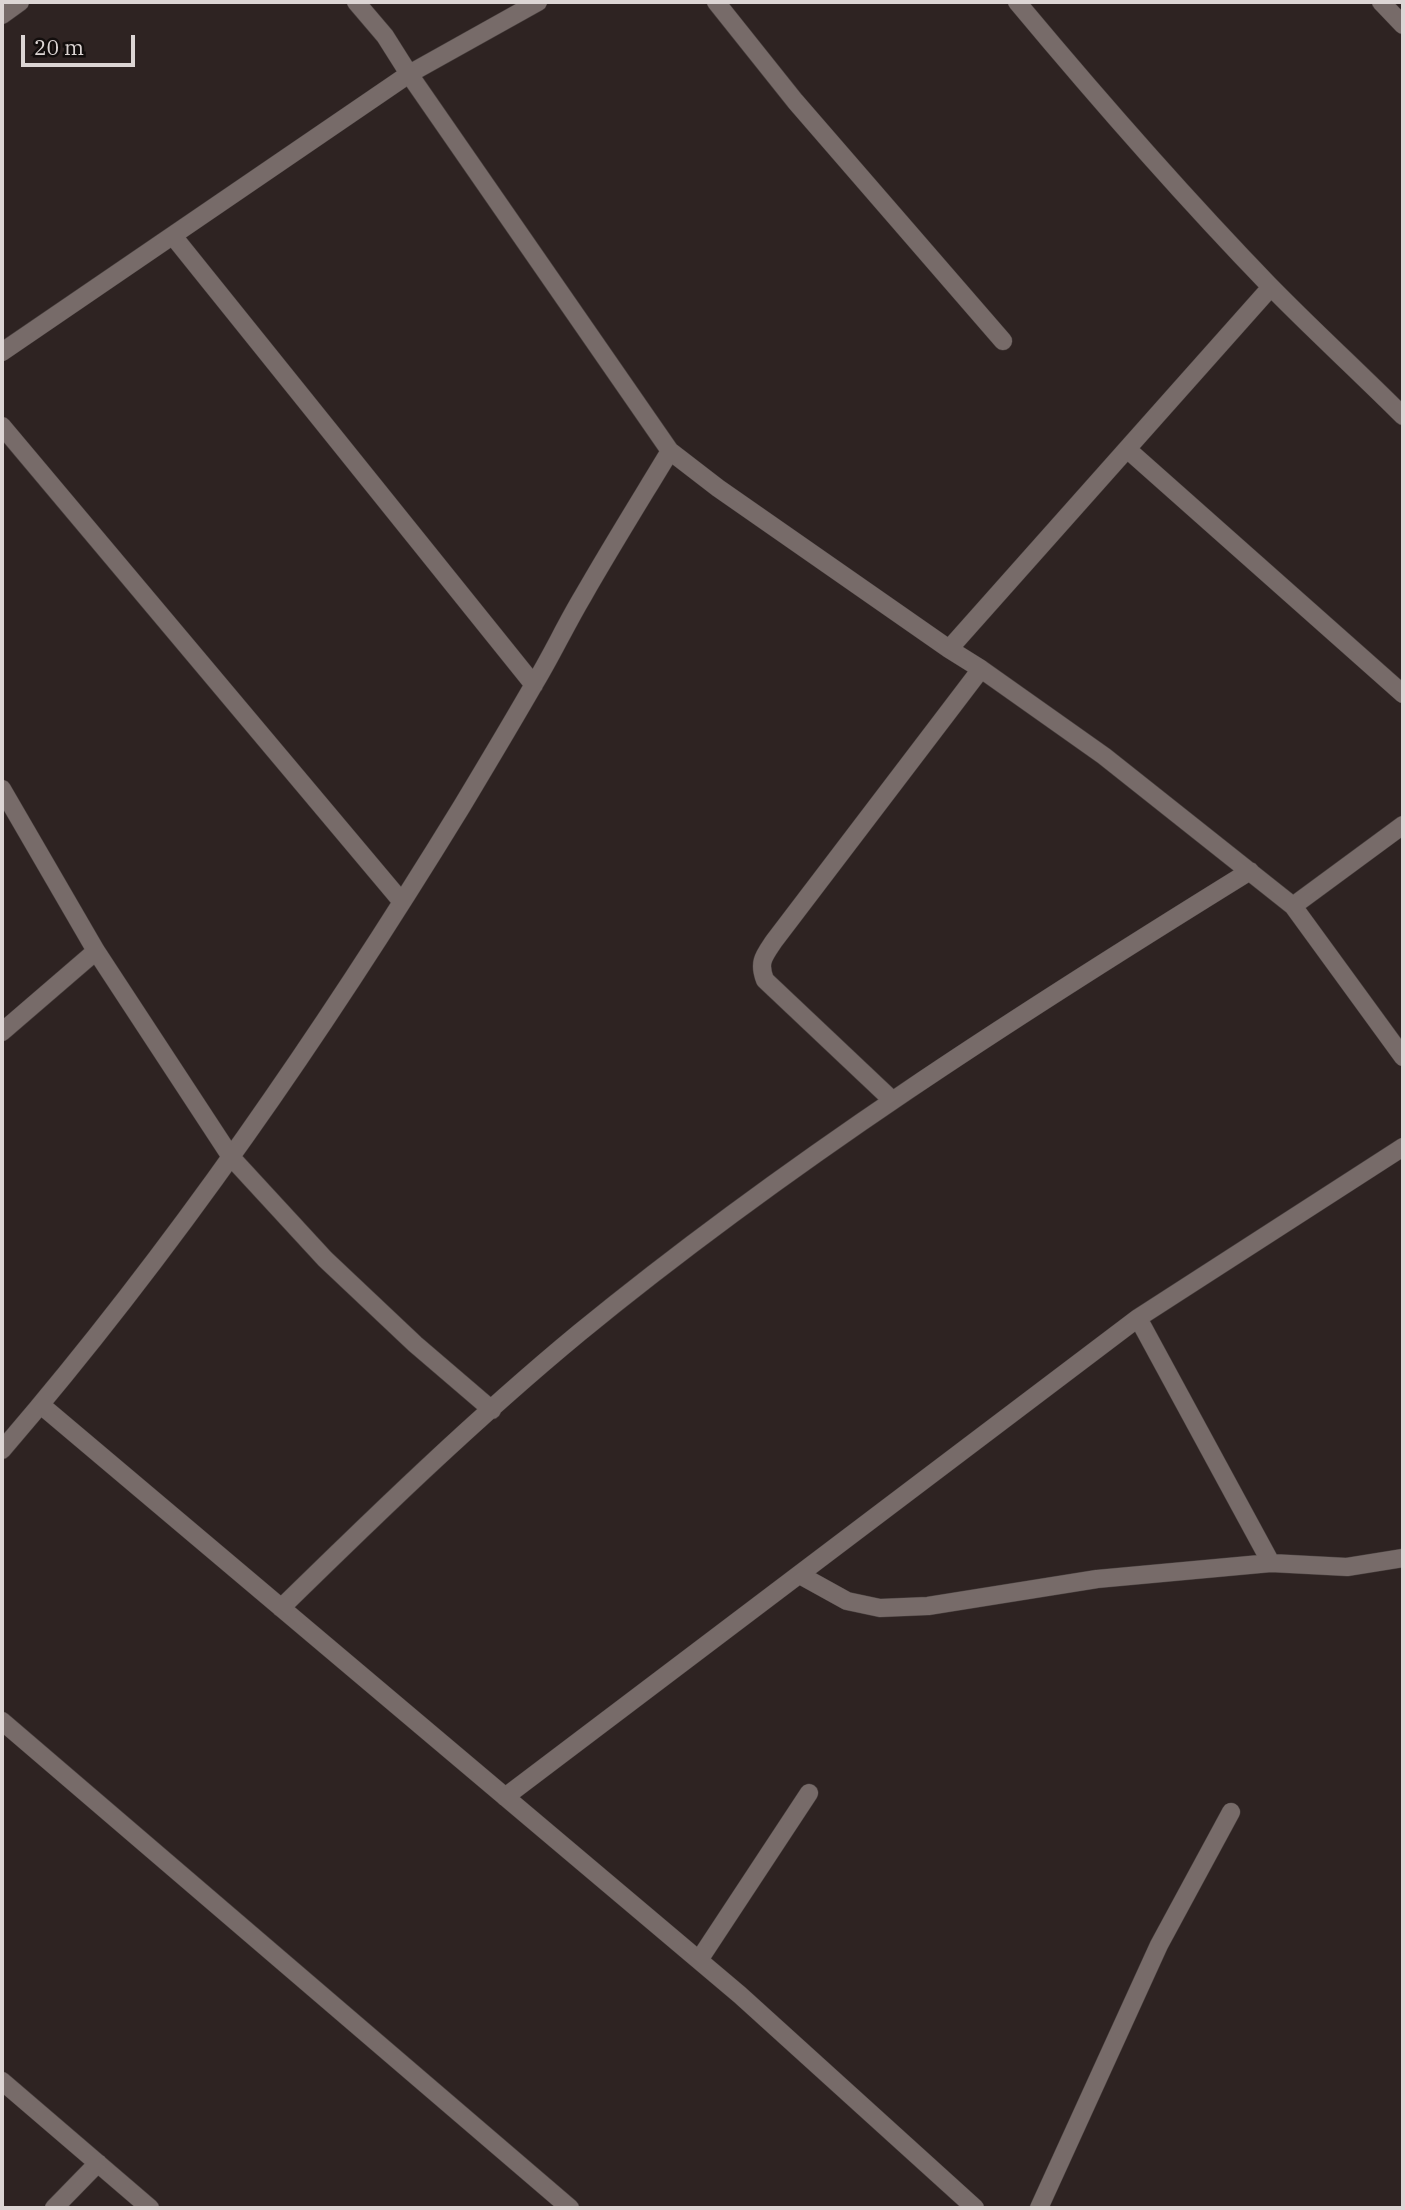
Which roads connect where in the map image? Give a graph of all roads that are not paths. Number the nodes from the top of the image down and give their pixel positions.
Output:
1 (20, 2) edge
2 (356, 2) edge
3 (538, 2) edge
4 (716, 2) edge
5 (1017, 2) edge
6 (1381, 2) edge
7 (2, 15) edge
8 (1403, 25) edge
9 (410, 74) junction
10 (173, 236) junction
11 (1271, 287) junction
12 (1003, 341) dead end
13 (5, 344) edge
14 (1403, 416) edge
15 (2, 426) edge
16 (1126, 449) junction
17 (670, 451) junction
18 (949, 649) junction
19 (981, 669) junction
20 (534, 685) junction
21 (1403, 694) edge
22 (2, 789) edge
23 (1403, 825) edge
24 (1250, 871) junction
25 (402, 902) junction
26 (1293, 906) junction
27 (96, 951) junction
28 (2, 1032) edge
29 (1403, 1057) edge
30 (892, 1100) junction
31 (1403, 1147) edge
32 (231, 1157) junction
33 (1138, 1318) junction
34 (41, 1405) junction
35 (492, 1409) junction
36 (2, 1450) edge
37 (1403, 1558) edge
38 (1271, 1563) junction
39 (800, 1574) junction
40 (281, 1608) junction
41 (2, 1721) edge
42 (809, 1793) dead end
43 (505, 1797) junction
44 (1231, 1812) dead end
45 (699, 1960) junction
46 (2, 2081) edge
47 (98, 2163) junction
48 (54, 2208) edge
49 (150, 2208) edge
50 (570, 2208) edge
51 (975, 2208) edge
52 (1039, 2208) edge

1 - 7 street
2 - 9 street
3 - 9 street
4 - 12 street
5 - 11 street
6 - 8 street
9 - 10 street
9 - 17 street
10 - 13 street
10 - 20 street
11 - 14 street
11 - 16 street
15 - 25 street
16 - 18 street
16 - 21 street
17 - 18 street
17 - 20 street
18 - 19 street
19 - 24 street
19 - 30 street
20 - 25 street
22 - 27 street
23 - 26 street
24 - 26 street
24 - 30 street
25 - 32 street
26 - 29 street
27 - 28 street
27 - 32 street
30 - 35 street
31 - 33 street
32 - 34 street
32 - 35 street
33 - 38 street
33 - 39 street
34 - 36 street
34 - 40 street
35 - 40 street
37 - 38 street
38 - 39 street
39 - 43 street
40 - 43 street
41 - 50 street
42 - 45 street
43 - 45 street
44 - 52 street
45 - 51 street
46 - 47 street
47 - 48 street
47 - 49 street

